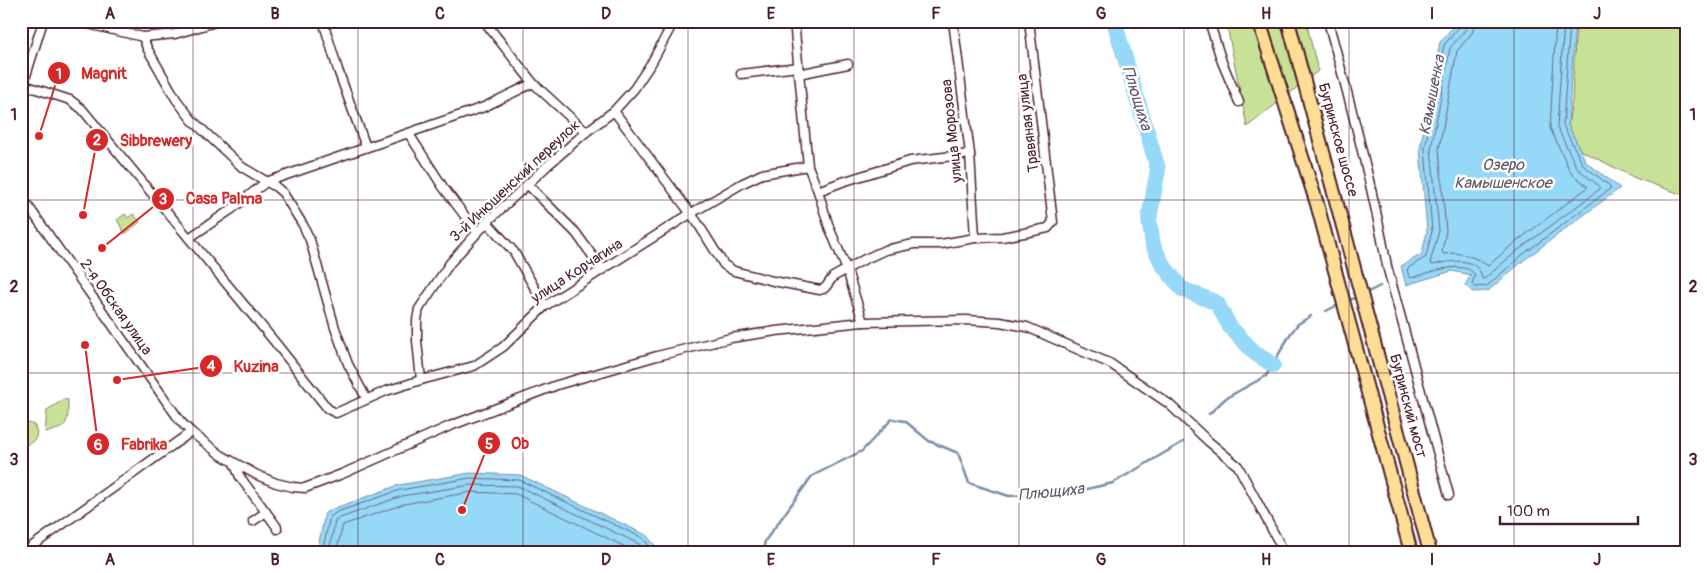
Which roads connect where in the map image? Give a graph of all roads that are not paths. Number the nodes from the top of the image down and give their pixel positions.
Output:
1 (42, 21) edge
2 (74, 21) edge
3 (219, 21) edge
4 (323, 21) edge
5 (484, 21) edge
6 (674, 21) edge
7 (794, 21) edge
8 (953, 21) edge
9 (1030, 21) edge
10 (1209, 21) edge
11 (1259, 21) edge
12 (1288, 21) edge
13 (1328, 21) edge
14 (143, 37) junction
15 (848, 64) dead end
16 (798, 70) junction
17 (741, 74) dead end
18 (533, 84) junction
19 (1240, 102) dead end
20 (614, 111) junction
21 (586, 132) junction
22 (409, 134) junction
23 (366, 146) junction
24 (970, 154) junction
25 (808, 166) junction
26 (266, 182) junction
27 (528, 185) junction
28 (818, 191) junction
29 (21, 196) edge
30 (690, 214) junction
31 (487, 222) junction
32 (477, 232) junction
33 (188, 238) junction
34 (975, 238) junction
35 (1354, 268) joint
36 (602, 270) junction
37 (847, 270) junction
38 (545, 306) junction
39 (863, 322) junction
40 (421, 380) junction
41 (366, 398) junction
42 (190, 432) junction
43 (234, 463) junction
44 (1449, 495) dead end
45 (266, 512) junction
46 (253, 521) dead end
47 (277, 529) dead end
48 (24, 552) edge
49 (1284, 552) edge
50 (1411, 552) edge
51 (1430, 552) edge

1 - 33 street
2 - 14 street
3 - 14 street
4 - 23 street
5 - 18 street
6 - 20 street, 3-й Инюшенский переулок
7 - 16 street
8 - 24 street, улица Морозова
9 - 34 street, Травяная улица
10 - 19 street
11 - 50 main road
12 - 35 main road, Бугринское шоссе
13 - 44 street
14 - 26 street
15 - 16 street
16 - 17 street
16 - 25 street
18 - 21 street
18 - 22 street
20 - 21 street, 3-й Инюшенский переулок
20 - 30 street
21 - 27 street, 3-й Инюшенский переулок
22 - 23 street
22 - 32 street
23 - 26 street
24 - 28 street
24 - 34 street, улица Морозова
25 - 28 street
25 - 30 street, улица Корчагина
26 - 33 street
26 - 41 street
27 - 31 street, 3-й Инюшенский переулок
27 - 36 street
28 - 37 street
29 - 42 street, 2-я Обская улица
30 - 36 street, улица Корчагина
30 - 37 street
31 - 32 street, 3-й Инюшенский переулок
31 - 38 street
32 - 40 street, 3-й Инюшенский переулок
33 - 41 street, улица Корчагина
34 - 37 street
35 - 51 main road, Бугринский мост
36 - 38 street, улица Корчагина
37 - 39 street
38 - 40 street, улица Корчагина
39 - 43 street, 2-я Обская улица
39 - 49 street, 2-я Обская улица
40 - 41 street, улица Корчагина
42 - 43 street, 2-я Обская улица
42 - 48 street
43 - 45 street
45 - 46 street
45 - 47 street

